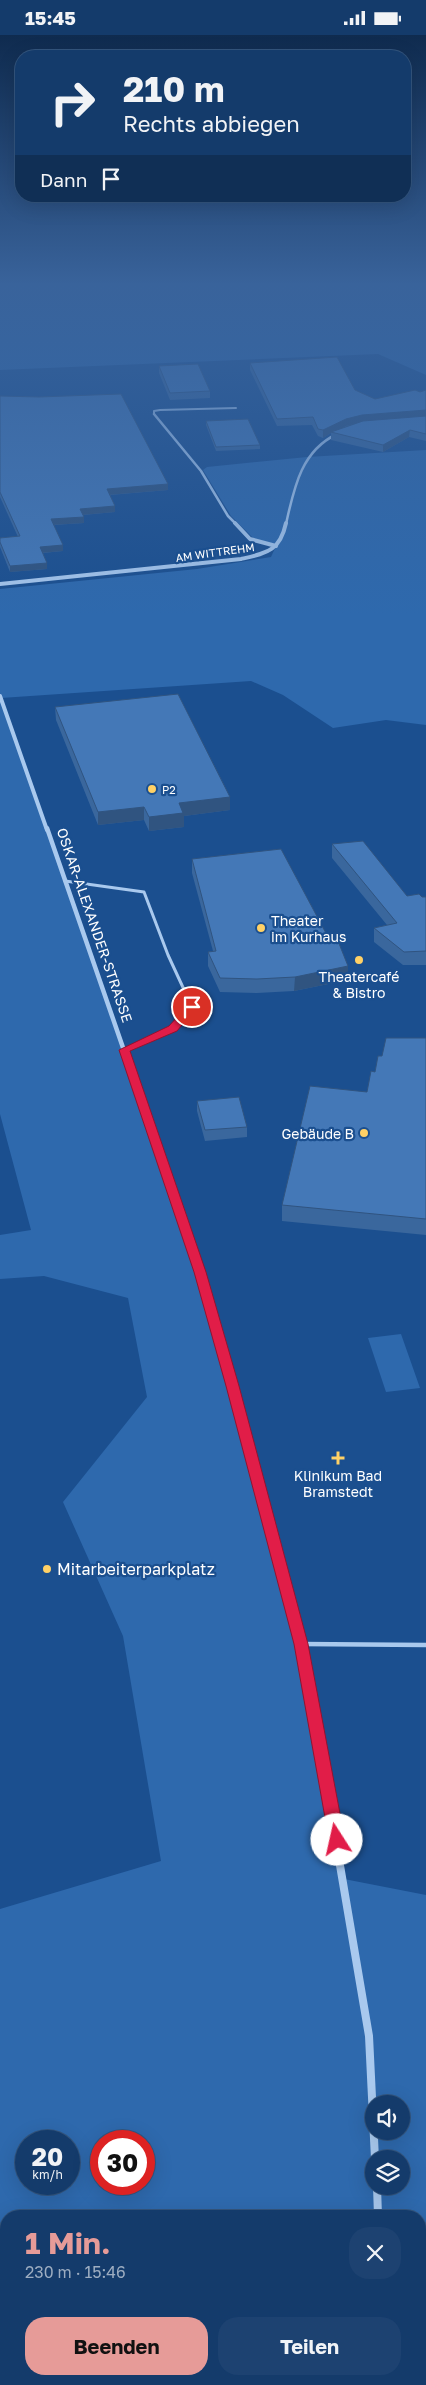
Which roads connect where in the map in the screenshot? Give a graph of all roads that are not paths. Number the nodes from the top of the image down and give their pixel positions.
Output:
1 (236, 408) dead end
2 (154, 414) joint
3 (343, 432) edge
4 (276, 546) junction
5 (0, 584) edge
6 (0, 696) edge
7 (65, 881) junction
8 (125, 1050) junction
9 (301, 1644) junction
10 (426, 1645) edge
11 (375, 2150) edge
12 (377, 2195) edge
13 (378, 2210) edge

1 - 2 lane
2 - 4 street, AM WITTREHM
3 - 4 street
4 - 5 street, AM WITTREHM
6 - 7 street, OSKAR-ALEXANDER-STRASSE
7 - 8 street, OSKAR-ALEXANDER-STRASSE
7 - 8 lane
8 - 9 street, OSKAR-ALEXANDER-STRASSE
9 - 10 lane
9 - 11 street, OSKAR-ALEXANDER-STRASSE
12 - 13 street

